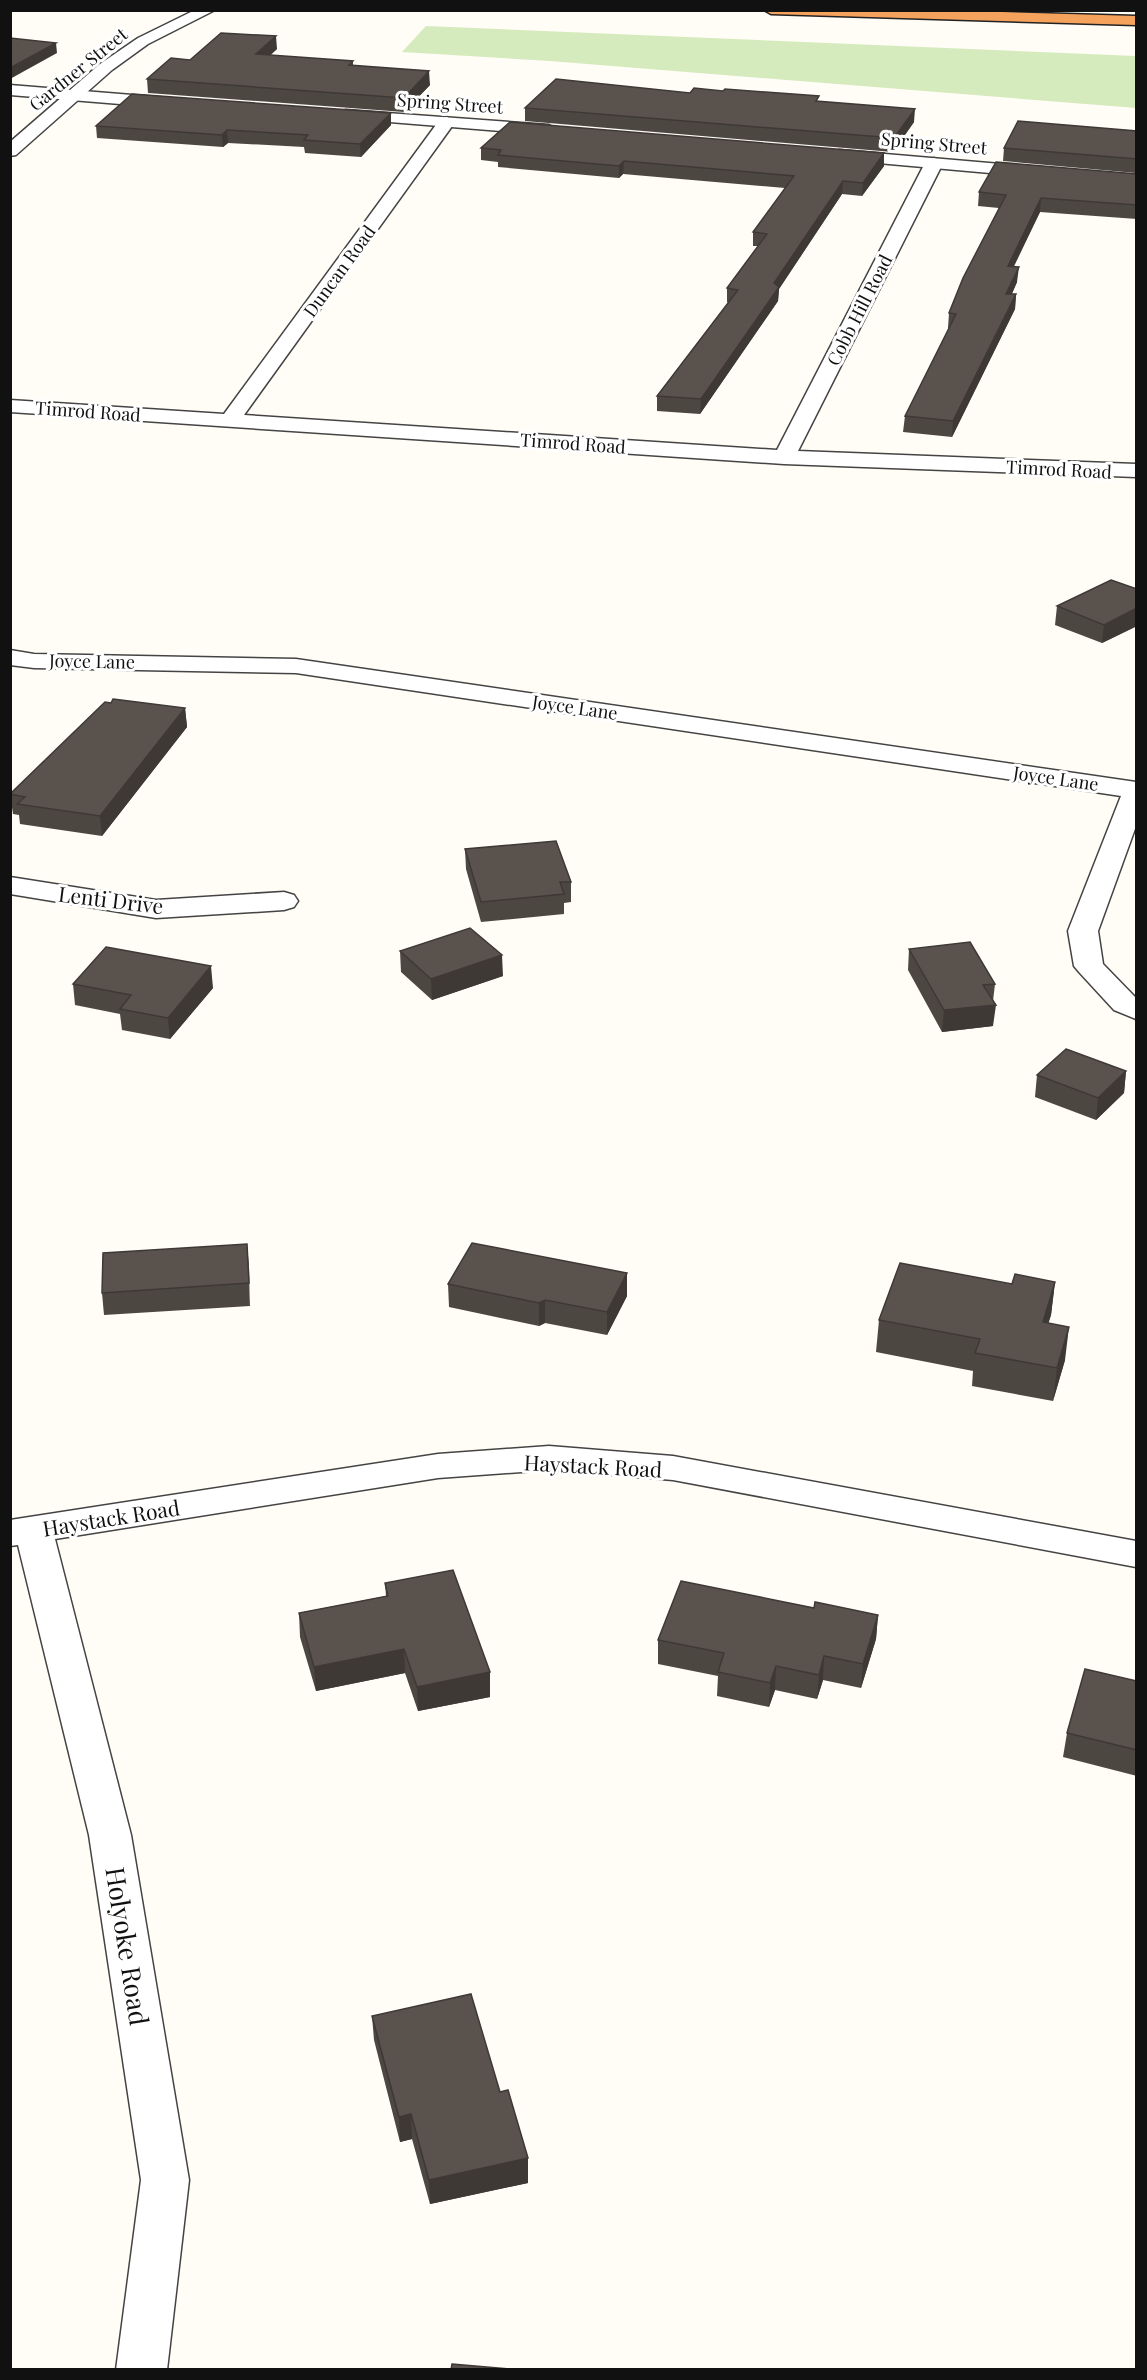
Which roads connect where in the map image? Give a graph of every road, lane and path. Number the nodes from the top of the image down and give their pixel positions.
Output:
1 (208, 10) edge
2 (771, 10) edge
3 (1137, 21) edge
4 (10, 90) edge
5 (73, 96) junction
6 (184, 104) edge
7 (333, 114) edge
8 (447, 122) junction
9 (565, 131) edge
10 (10, 152) edge
11 (827, 154) edge
12 (934, 163) junction
13 (1053, 173) edge
14 (10, 406) edge
15 (230, 420) junction
16 (784, 457) junction
17 (1137, 471) edge
18 (10, 657) edge
19 (1137, 791) edge
20 (10, 885) edge
21 (284, 901) dead end
22 (1137, 1010) edge
23 (22, 1531) edge
24 (1137, 1554) edge
25 (141, 2370) edge

1 - 5 street, Gardner Street
2 - 3 highway
4 - 5 street
5 - 6 street
5 - 10 street, Gardner Street
7 - 8 street, Spring Street
8 - 9 street, Spring Street
8 - 15 street, Duncan Road
11 - 12 street, Spring Street
12 - 13 street, Spring Street
12 - 16 street, Cobb Hill Road
14 - 15 street, Timrod Road
15 - 16 street, Timrod Road
16 - 17 street, Timrod Road
18 - 19 street, Joyce Lane
19 - 22 street
20 - 21 street, Lenti Drive
23 - 24 street, Haystack Road
23 - 25 street, Holyoke Road

